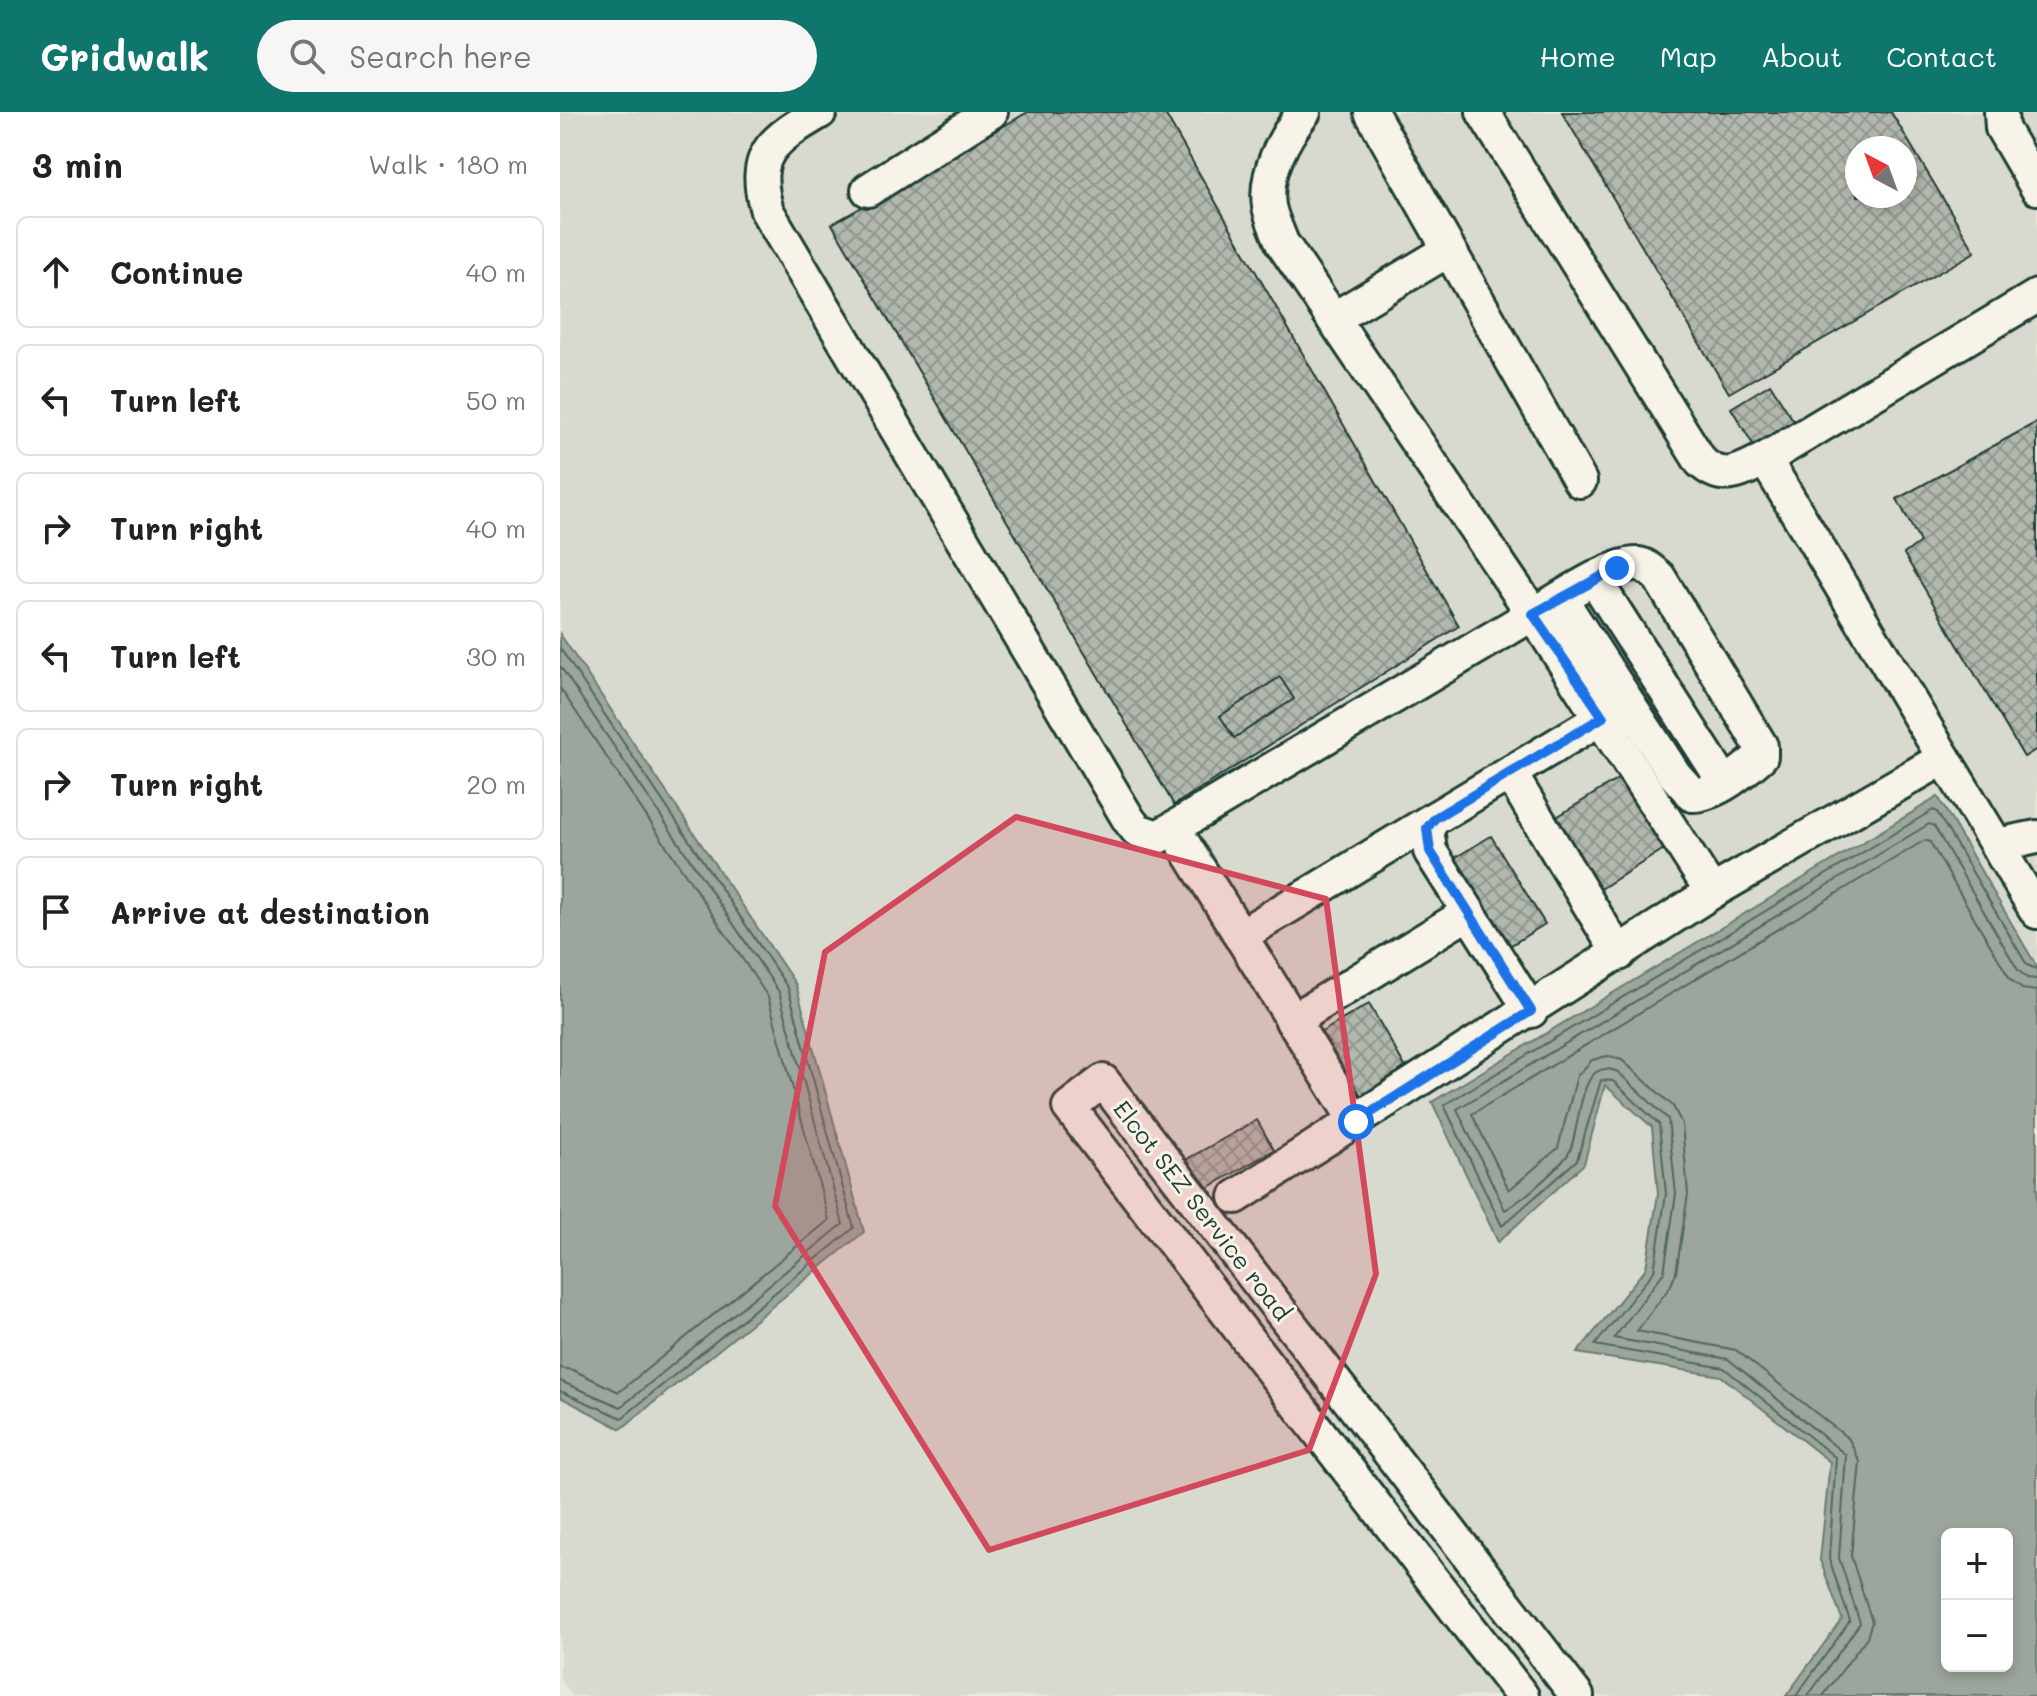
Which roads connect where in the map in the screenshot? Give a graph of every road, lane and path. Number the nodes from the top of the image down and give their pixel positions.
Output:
1 (820, 112) edge
2 (991, 112) edge
3 (1304, 112) edge
4 (1371, 112) edge
5 (1483, 112) edge
6 (2001, 112) edge
7 (2037, 188) edge
8 (868, 190) dead end
9 (1449, 250) junction
10 (2037, 296) edge
11 (1333, 319) junction
12 (1765, 459) junction
13 (1580, 481) dead end
14 (1595, 580) junction
15 (1561, 599) junction
16 (1533, 614) junction
17 (1603, 717) junction
18 (1944, 758) junction
19 (1510, 773) junction
20 (1724, 782) junction
21 (1435, 818) junction
22 (1175, 830) junction
23 (2037, 837) edge
24 (1997, 845) junction
25 (1712, 892) junction
26 (2037, 912) edge
27 (1468, 913) junction
28 (1240, 936) junction
29 (1619, 954) junction
30 (1531, 1011) junction
31 (1292, 1021) junction
32 (1356, 1122) junction
33 (1236, 1197) dead end
34 (1522, 1696) edge
35 (1577, 1696) edge

1 - 22 lane
2 - 8 lane
3 - 11 lane
4 - 9 lane
5 - 12 lane
6 - 7 lane
9 - 11 lane
9 - 13 lane
10 - 12 lane
11 - 16 lane
12 - 18 lane
14 - 15 lane
14 - 20 lane
14 - 20 lane
15 - 16 lane
15 - 20 lane
16 - 17 lane
16 - 22 lane
17 - 19 lane
17 - 25 lane
18 - 24 lane
18 - 25 lane
19 - 21 lane
19 - 29 lane
21 - 27 lane
21 - 28 lane
22 - 28 lane
23 - 24 lane
24 - 26 lane
25 - 29 lane
27 - 30 lane
27 - 31 lane
28 - 31 lane
29 - 30 lane
30 - 32 lane
31 - 32 lane
32 - 33 lane
34 - 35 lane, Elcot SEZ Service road

